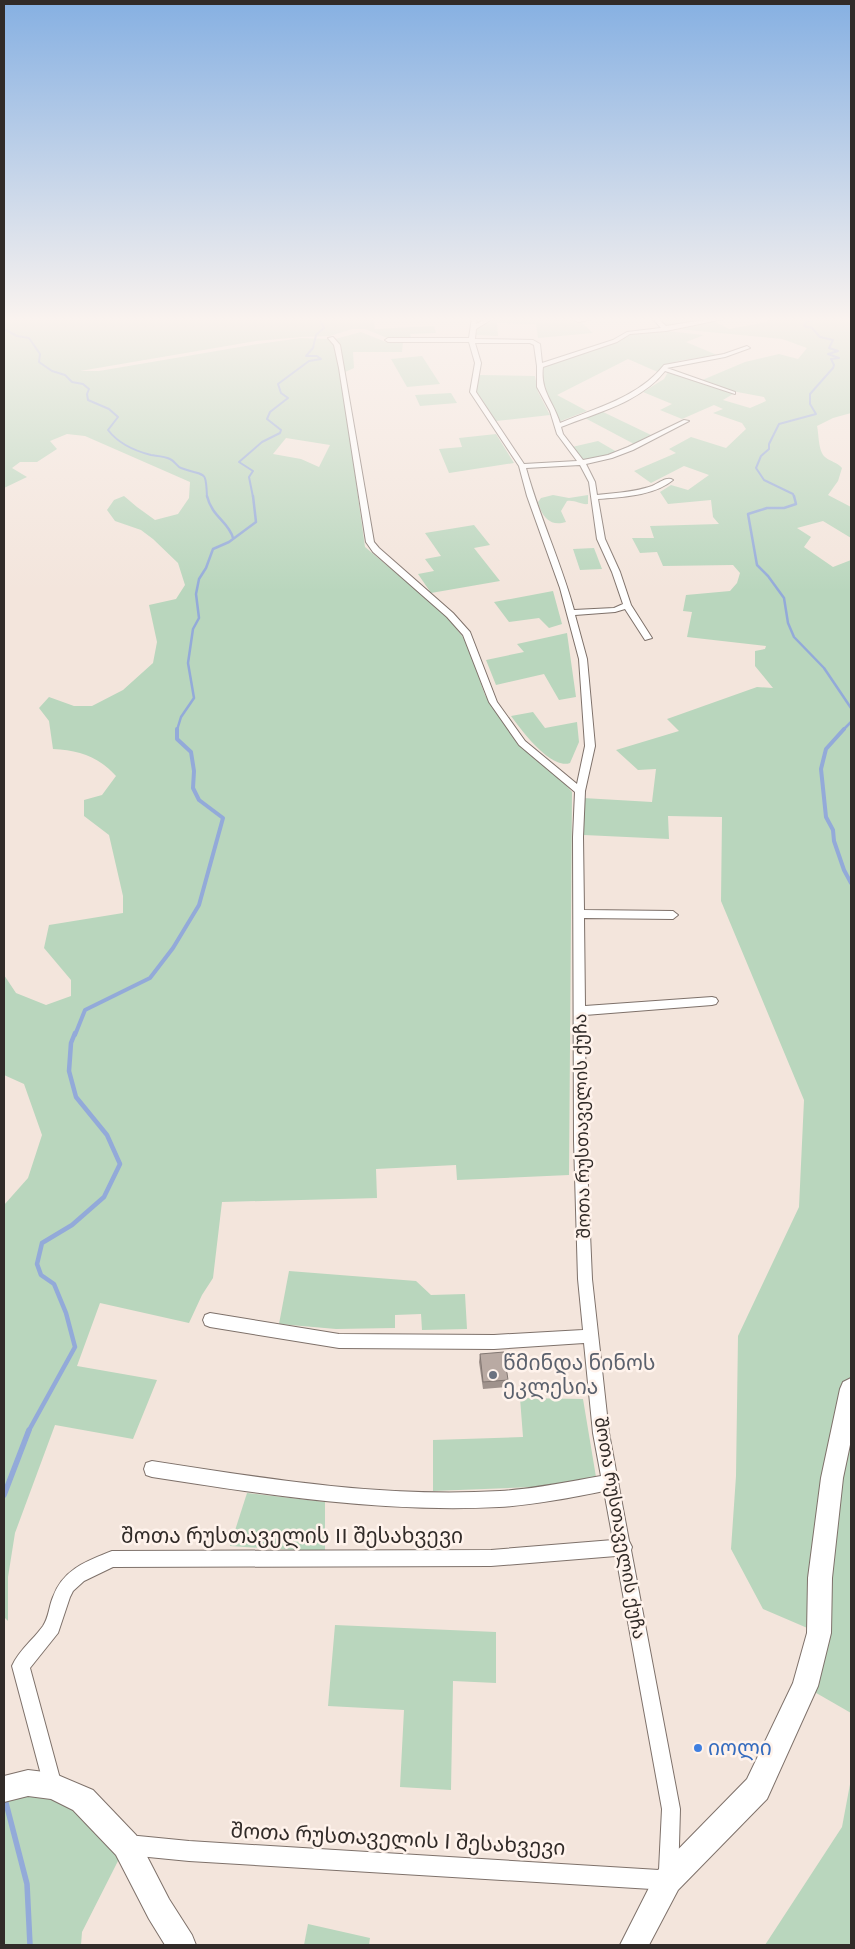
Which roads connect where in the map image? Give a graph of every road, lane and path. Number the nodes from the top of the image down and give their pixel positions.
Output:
1 (349, 409) edge
2 (484, 409) edge
3 (552, 409) edge
4 (597, 409) edge
5 (686, 421) dead end
6 (557, 426) junction
7 (582, 462) junction
8 (522, 466) junction
9 (670, 480) dead end
10 (594, 497) junction
11 (627, 605) junction
12 (571, 613) junction
13 (648, 638) dead end
14 (580, 791) junction
15 (579, 914) junction
16 (673, 915) dead end
17 (712, 1001) dead end
18 (580, 1011) junction
19 (210, 1320) dead end
20 (590, 1336) junction
21 (851, 1389) edge
22 (152, 1469) dead end
23 (611, 1482) junction
24 (624, 1547) junction
25 (52, 1786) junction
26 (4, 1789) edge
27 (126, 1845) junction
28 (668, 1880) junction
29 (182, 1945) edge
30 (634, 1945) edge

1 - 14 street
2 - 8 street, შოთა რუსთაველის ქუჩა
3 - 6 street
4 - 6 street
5 - 7 street
6 - 7 street
7 - 8 street
7 - 10 street
8 - 12 street, შოთა რუსთაველის ქუჩა
9 - 10 street
10 - 11 street
11 - 12 street
11 - 13 street
12 - 14 street, შოთა რუსთაველის ქუჩა
14 - 15 street, შოთა რუსთაველის ქუჩა
15 - 16 street
15 - 18 street, შოთა რუსთაველის ქუჩა
17 - 18 street
18 - 20 street, შოთა რუსთაველის ქუჩა
19 - 20 street
20 - 23 street, შოთა რუსთაველის ქუჩა
21 - 28 street
22 - 23 street
23 - 24 street, შოთა რუსთაველის ქუჩა
24 - 25 street, შოთა რუსთაველის II შესახვევი
24 - 28 street, შოთა რუსთაველის ქუჩა
25 - 26 street
25 - 27 street
27 - 28 street, შოთა რუსთაველის I შესახვევი
27 - 29 street
28 - 30 street, შოთა რუსთაველის ქუჩა

